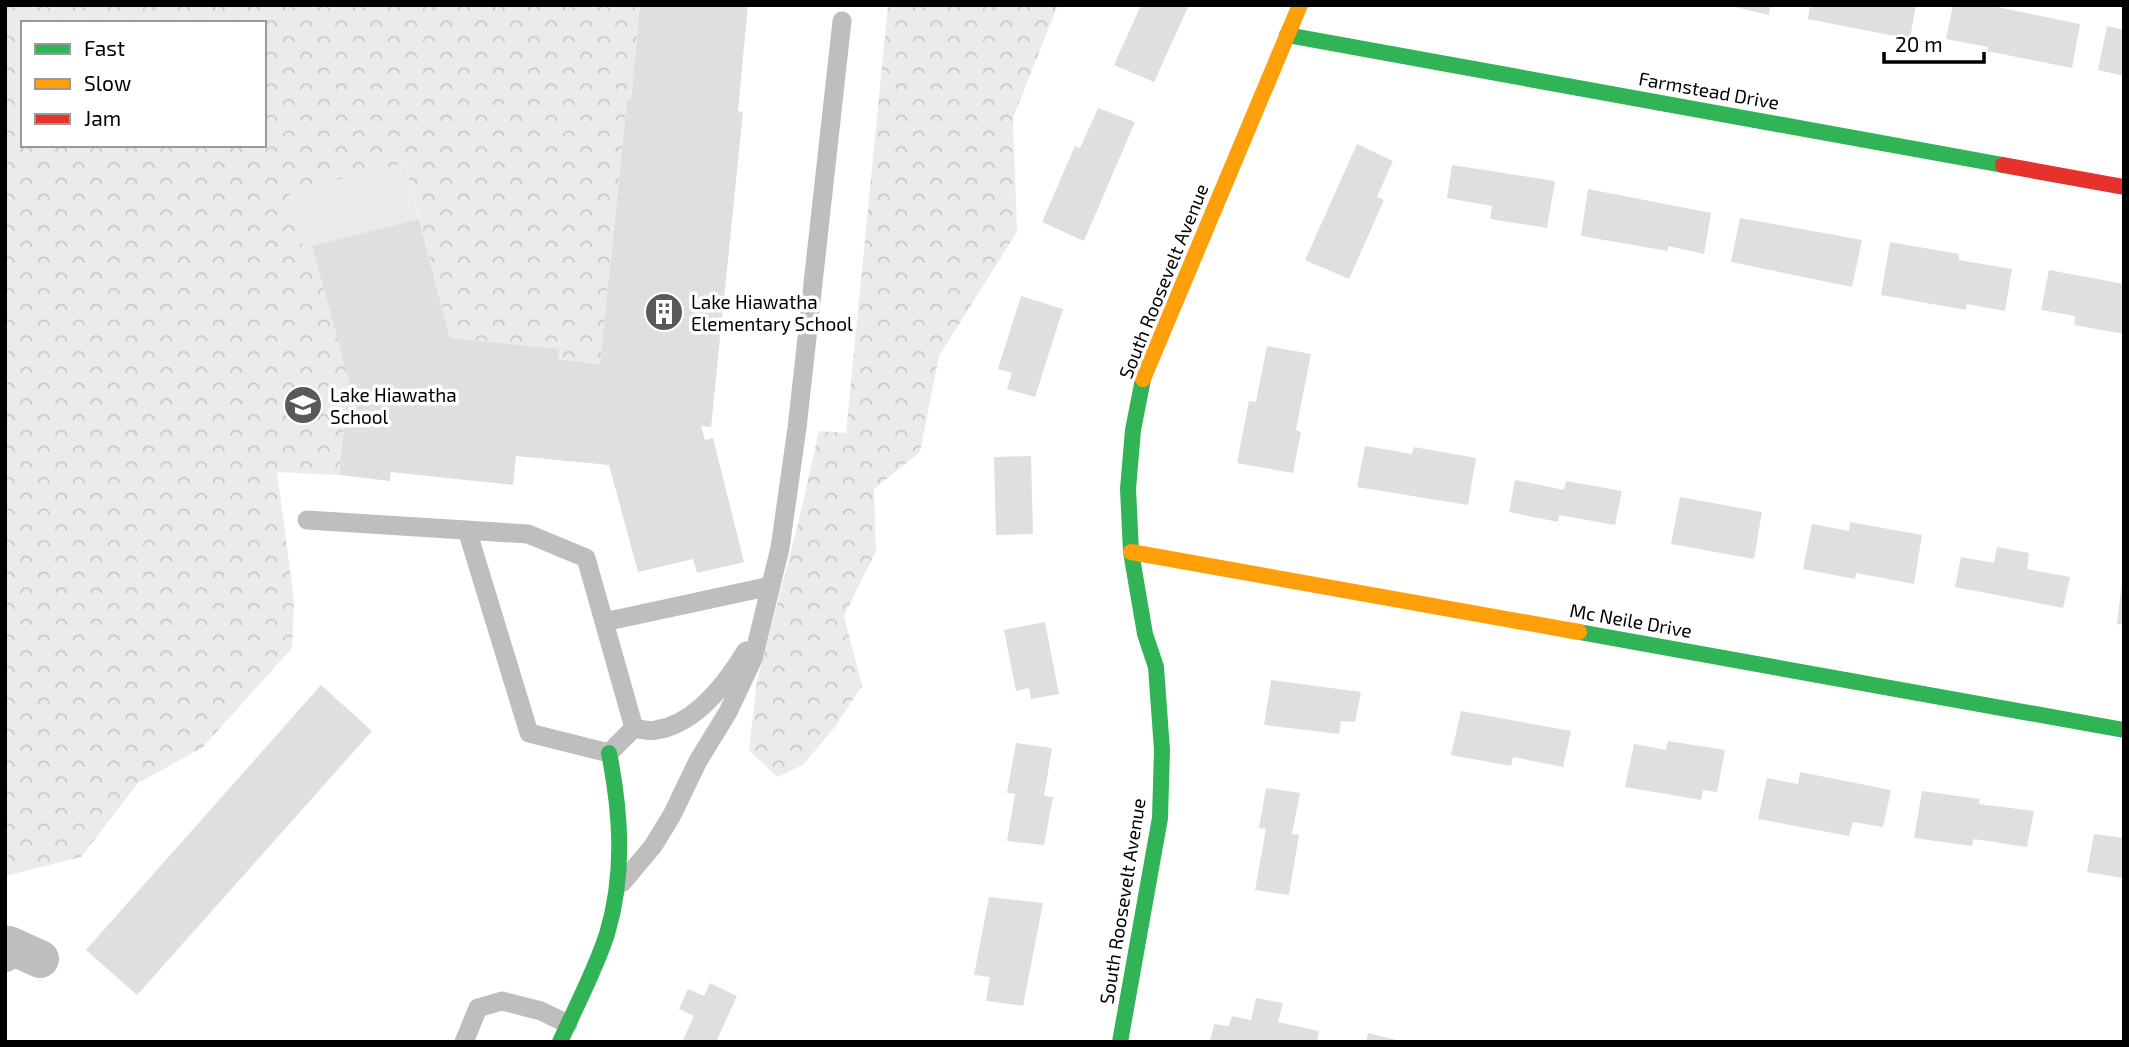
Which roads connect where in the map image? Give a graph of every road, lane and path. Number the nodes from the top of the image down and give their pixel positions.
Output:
1 (1300, 5) edge
2 (842, 21) dead end
3 (1287, 35) junction
4 (2124, 187) edge
5 (307, 520) dead end
6 (467, 530) junction
7 (1131, 551) junction
8 (771, 586) junction
9 (604, 622) junction
10 (760, 630) junction
11 (634, 729) junction
12 (2124, 730) edge
13 (608, 753) junction
14 (617, 890) junction
15 (564, 1033) edge
16 (464, 1042) edge
17 (1120, 1042) edge

1 - 3 street, South Roosevelt Avenue
2 - 8 lane
3 - 4 street, Farmstead Drive
3 - 7 street, South Roosevelt Avenue
5 - 6 lane
6 - 9 lane
6 - 13 lane
7 - 12 street, Mc Neile Drive
7 - 17 street, South Roosevelt Avenue
8 - 9 lane
8 - 10 lane
9 - 11 lane
10 - 11 lane
10 - 14 lane
11 - 13 lane
13 - 14 street
14 - 15 street
15 - 16 lane

